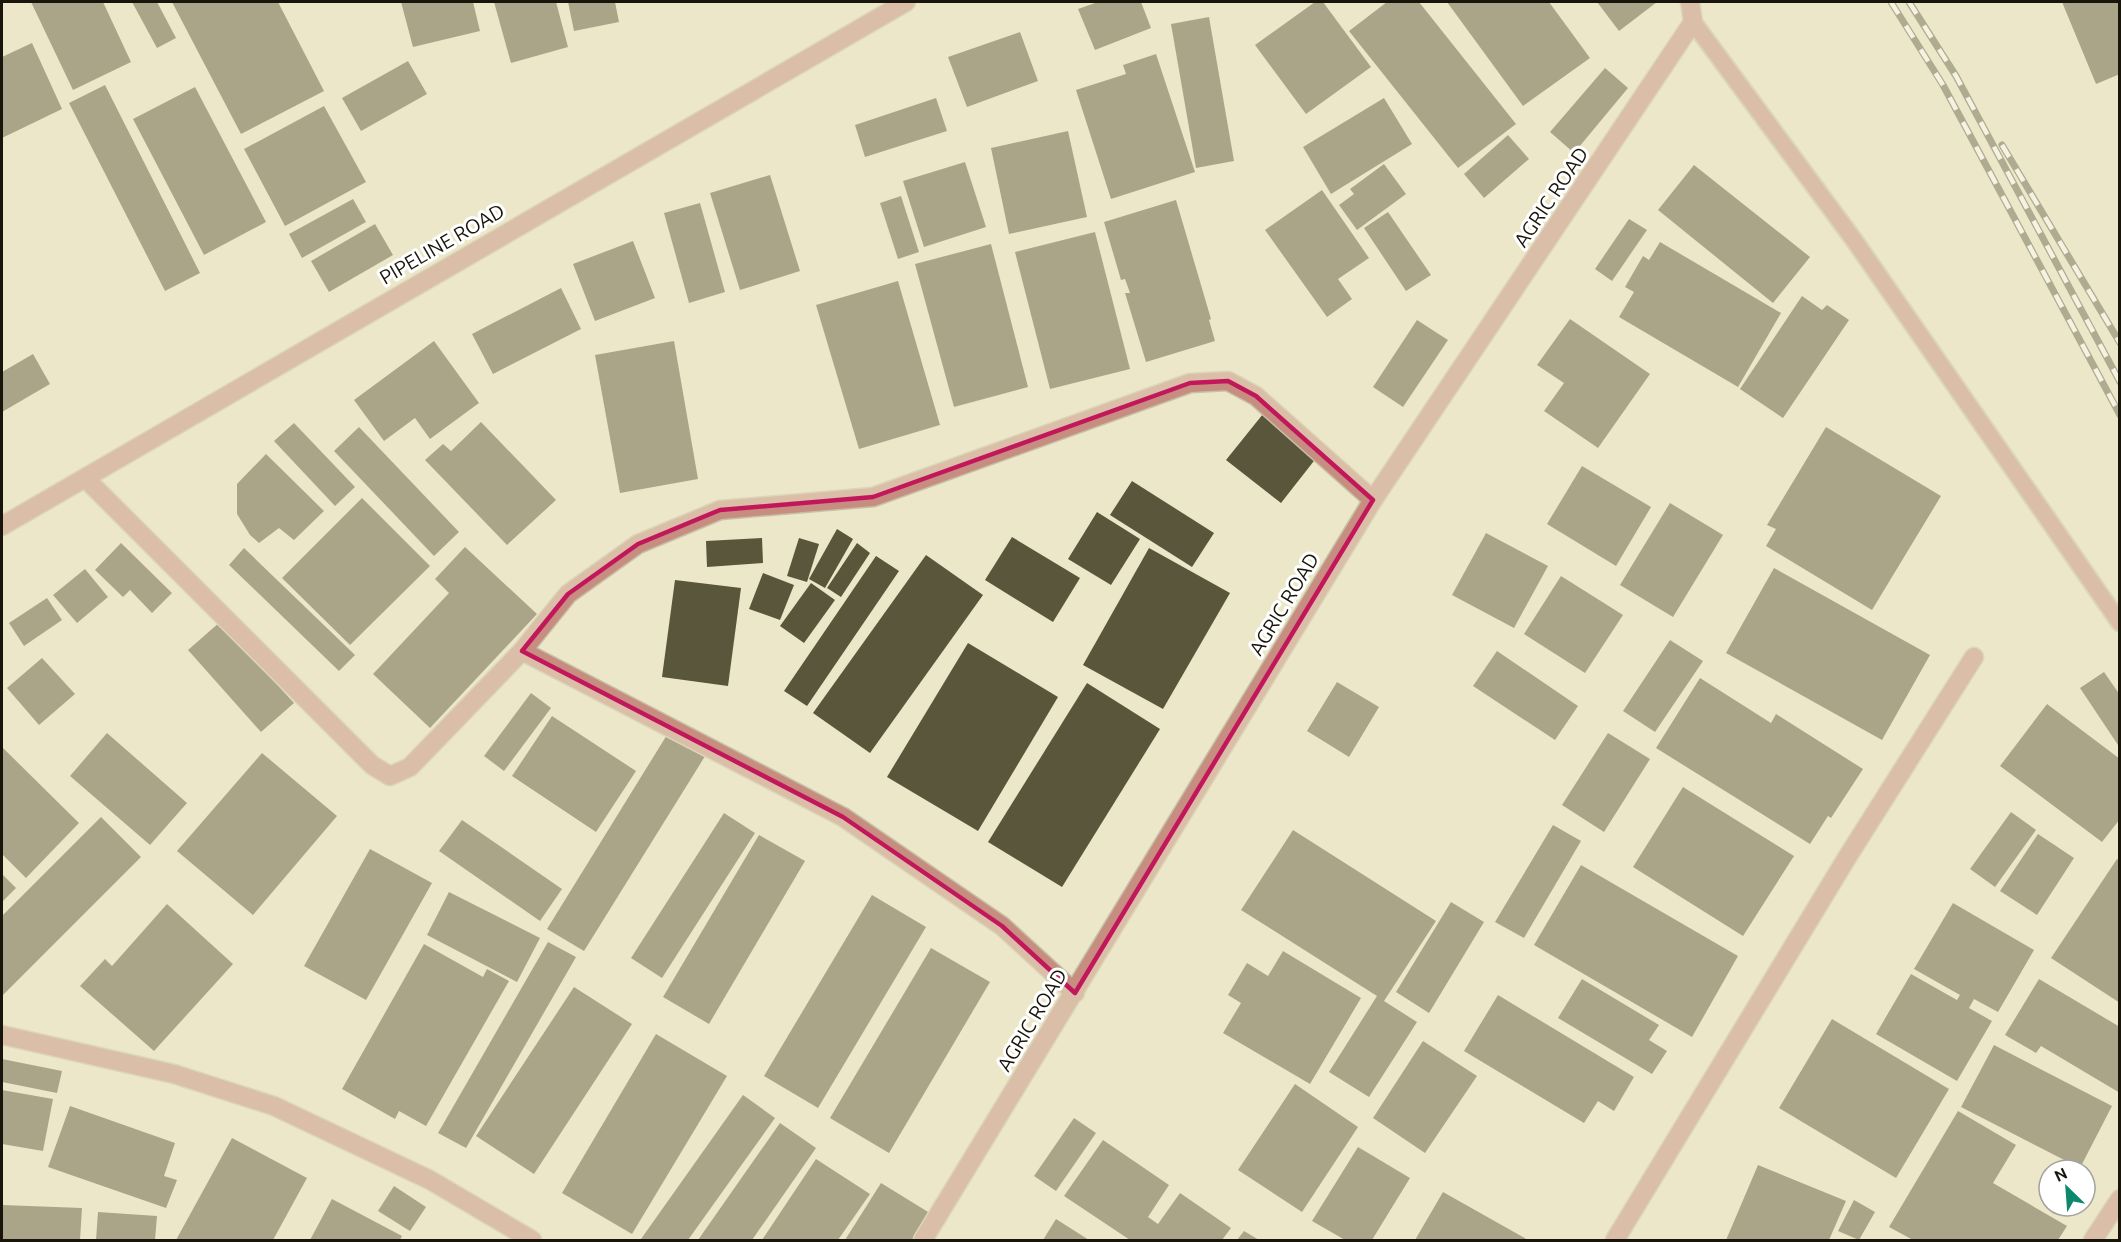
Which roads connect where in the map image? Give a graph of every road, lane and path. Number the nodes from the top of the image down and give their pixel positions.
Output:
1 (906, 2) edge
2 (1690, 2) edge
3 (1693, 22) junction
4 (86, 478) junction
5 (1373, 500) junction
6 (2, 526) edge
7 (2120, 623) edge
8 (522, 651) junction
9 (1974, 657) dead end
10 (1075, 993) junction
11 (2, 1035) edge
12 (2120, 1198) edge
13 (532, 1240) edge
14 (923, 1240) edge
15 (1616, 1240) edge
16 (2093, 1240) edge

1 - 4 street, PIPELINE ROAD
2 - 3 street
3 - 5 street, AGRIC ROAD
3 - 7 lane
4 - 6 street, PIPELINE ROAD
4 - 8 street
5 - 8 street
5 - 10 street, AGRIC ROAD
8 - 10 street
9 - 15 street
10 - 14 street, AGRIC ROAD
11 - 13 street
12 - 16 street

